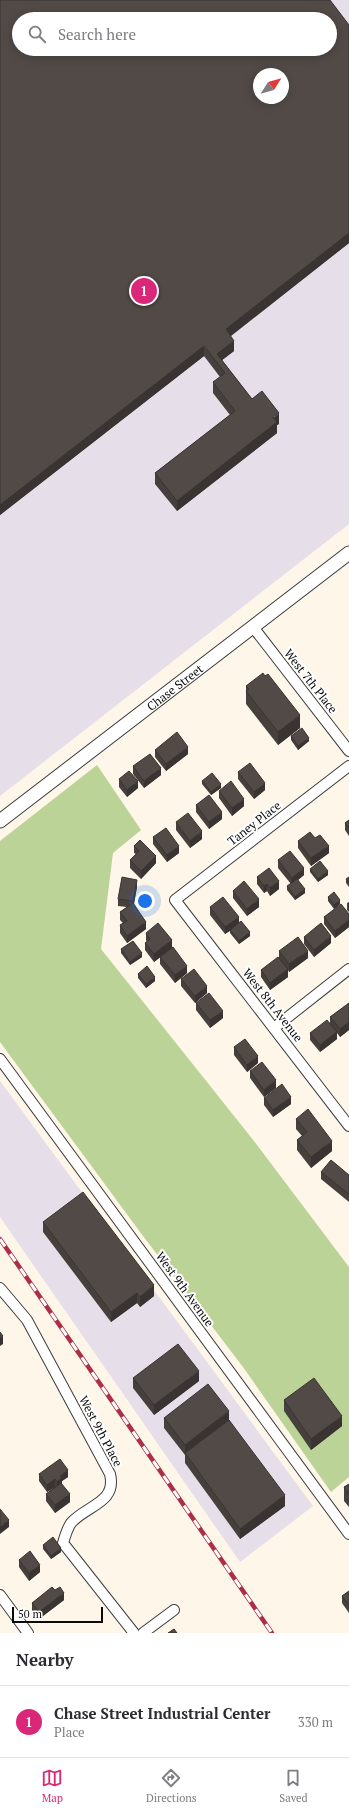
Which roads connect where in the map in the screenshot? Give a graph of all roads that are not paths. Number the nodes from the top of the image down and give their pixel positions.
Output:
1 (349, 553) edge
2 (253, 627) junction
3 (349, 751) edge
4 (349, 766) edge
5 (0, 821) edge
6 (175, 900) joint
7 (349, 969) edge
8 (274, 1028) junction
9 (0, 1059) edge
10 (349, 1126) edge
11 (0, 1288) edge
12 (349, 1534) edge
13 (0, 1595) edge
14 (174, 1610) dead end
15 (28, 1633) edge
16 (134, 1633) edge
17 (143, 1633) edge

1 - 2 street, Chase Street
2 - 3 street, West 7th Place
2 - 5 street, Chase Street
4 - 6 street, Taney Place
6 - 8 street, West 8th Avenue
7 - 8 street
8 - 10 street, West 8th Avenue
9 - 12 street, West 9th Avenue
11 - 16 street, West 9th Place
13 - 15 street
14 - 17 street

